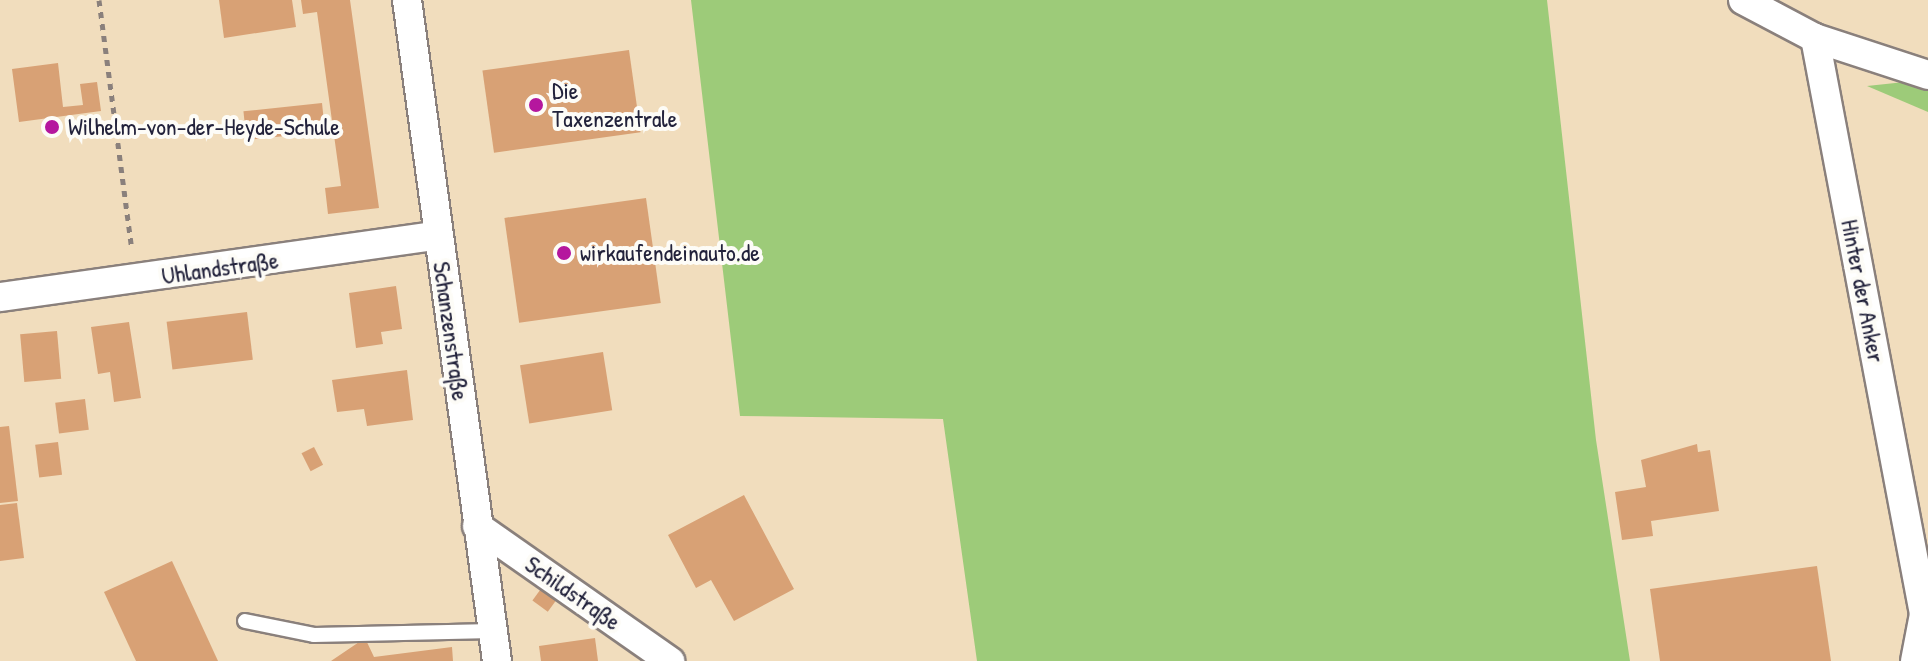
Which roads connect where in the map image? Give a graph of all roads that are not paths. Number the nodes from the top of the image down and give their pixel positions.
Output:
1 (407, 0) edge
2 (1743, 0) edge
3 (1815, 38) junction
4 (1928, 75) edge
5 (439, 235) junction
6 (0, 297) edge
7 (477, 526) junction
8 (245, 621) dead end
9 (493, 631) junction
10 (497, 661) edge
11 (670, 661) edge
12 (1915, 661) edge

1 - 5 street, Schanzenstraße
2 - 3 street
3 - 4 street
3 - 12 street, Hinter der Anker
5 - 6 street, Uhlandstraße
5 - 7 street, Schanzenstraße
7 - 9 street, Schanzenstraße
7 - 11 street, Schildstraße
8 - 9 lane
9 - 10 street, Schanzenstraße

